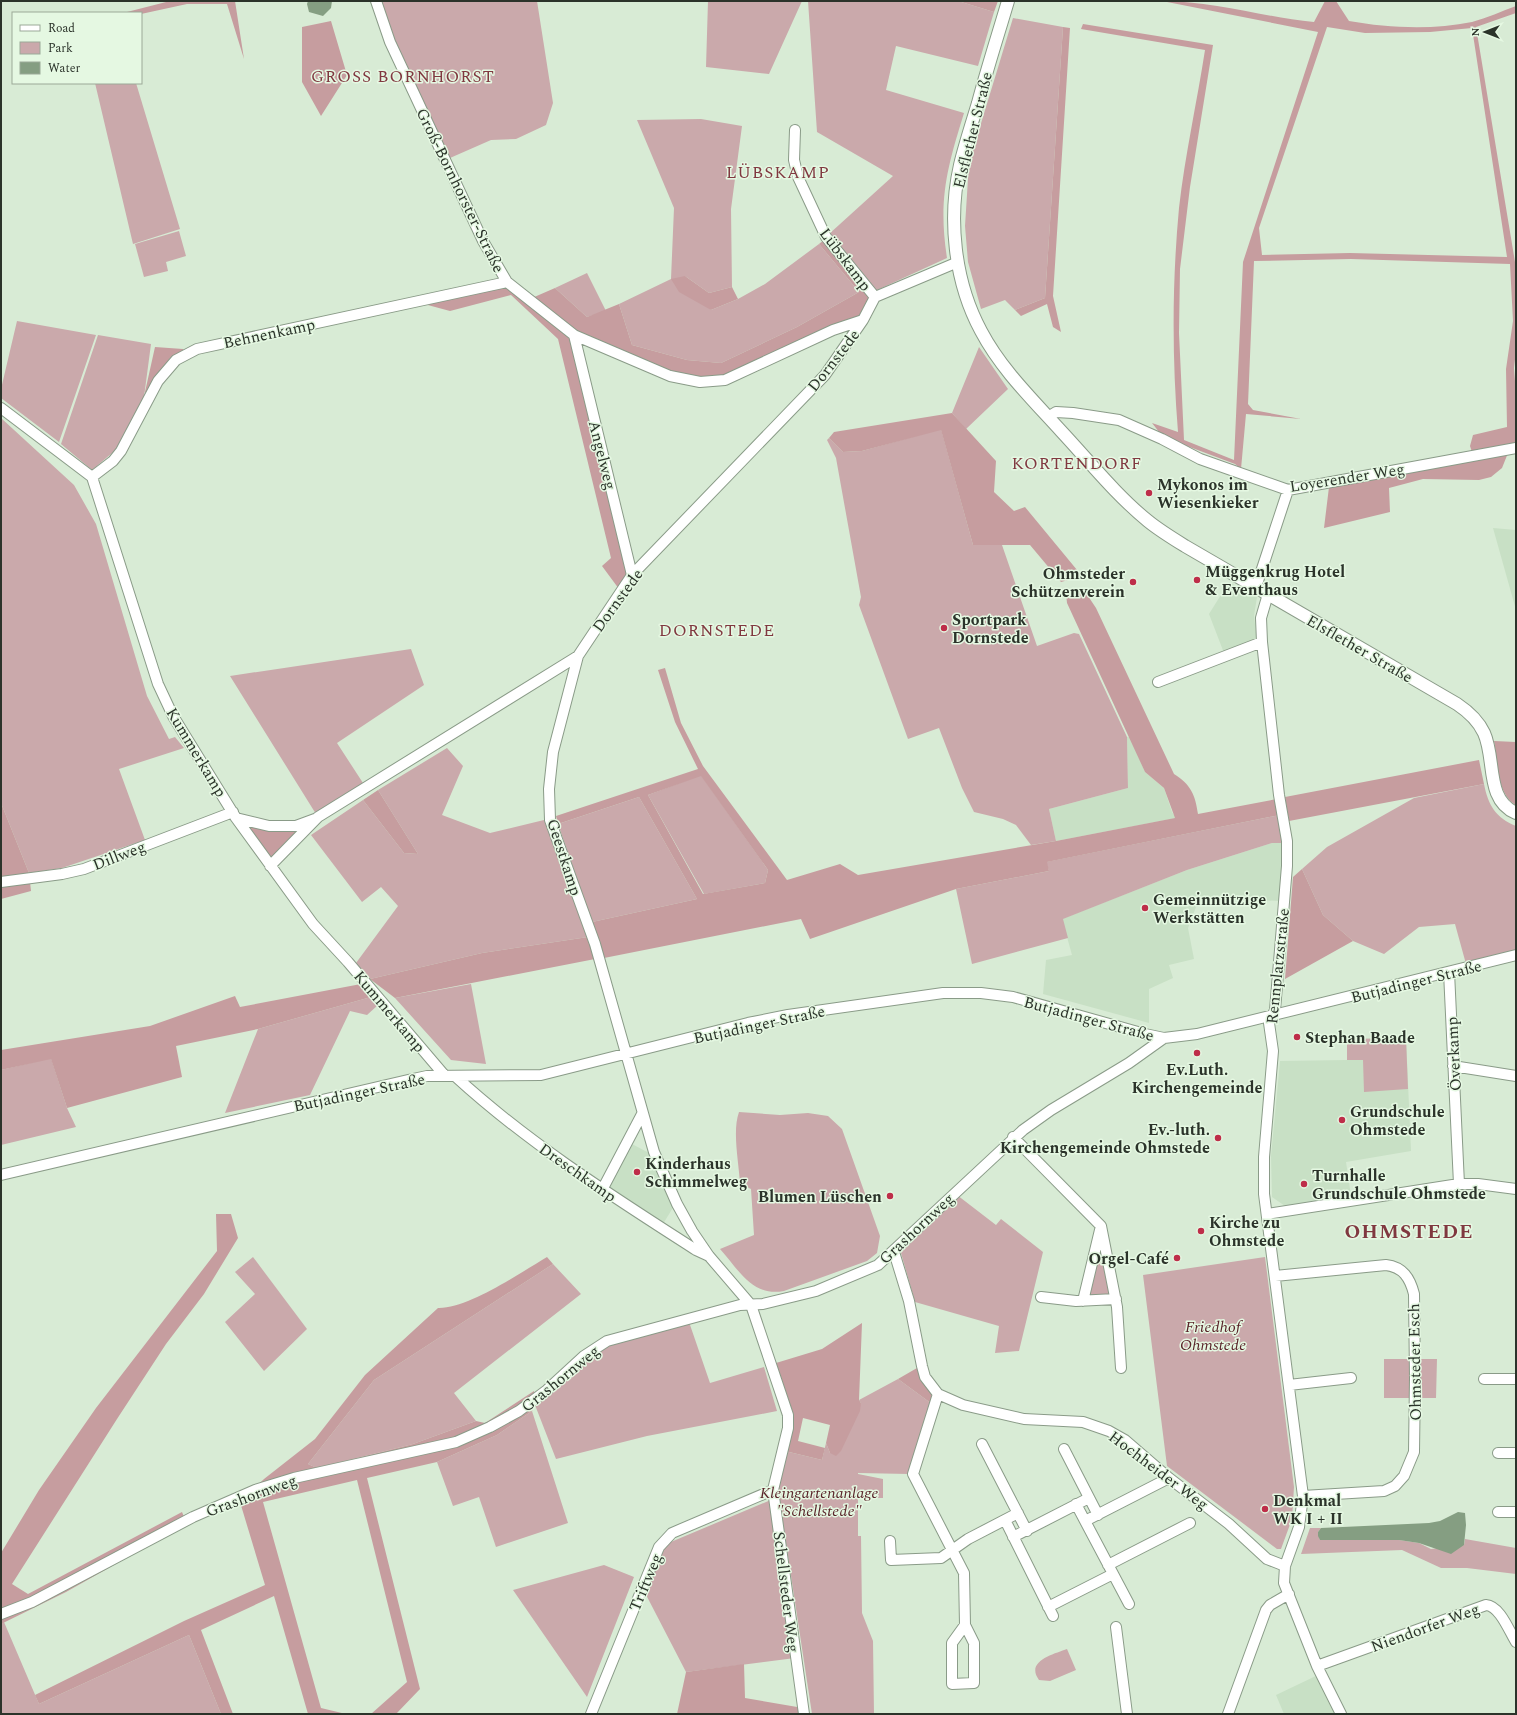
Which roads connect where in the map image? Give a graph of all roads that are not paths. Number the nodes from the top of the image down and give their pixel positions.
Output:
1 (376, 1) edge
2 (1008, 1) edge
3 (795, 130) dead end
4 (958, 262) junction
5 (507, 282) junction
6 (875, 297) junction
7 (863, 320) junction
8 (574, 335) junction
9 (1, 408) edge
10 (1048, 417) junction
11 (1516, 448) edge
12 (92, 477) junction
13 (1288, 490) junction
14 (632, 576) junction
15 (1256, 587) junction
16 (1268, 594) junction
17 (1262, 642) junction
18 (578, 656) junction
19 (1158, 682) dead end
20 (1516, 813) edge
21 (234, 815) junction
22 (318, 817) junction
23 (270, 866) junction
24 (1, 882) edge
25 (1516, 955) edge
26 (1449, 972) junction
27 (1272, 1016) junction
28 (1164, 1038) junction
29 (625, 1055) junction
30 (1453, 1066) junction
31 (450, 1076) junction
32 (1516, 1076) edge
33 (642, 1114) junction
34 (1014, 1137) junction
35 (1, 1175) edge
36 (1459, 1184) junction
37 (1516, 1189) edge
38 (602, 1190) junction
39 (1267, 1214) junction
40 (1101, 1226) junction
41 (894, 1252) junction
42 (709, 1256) junction
43 (1275, 1276) junction
44 (1041, 1297) dead end
45 (1116, 1299) junction
46 (1083, 1301) junction
47 (751, 1305) junction
48 (1121, 1368) dead end
49 (1351, 1378) dead end
50 (1484, 1379) dead end
51 (1516, 1379) edge
52 (1289, 1385) junction
53 (938, 1394) junction
54 (982, 1444) dead end
55 (1064, 1449) dead end
56 (1498, 1453) dead end
57 (1516, 1454) edge
58 (1169, 1478) junction
59 (773, 1490) junction
60 (1303, 1496) junction
61 (1089, 1498) junction
62 (1076, 1504) junction
63 (1498, 1512) dead end
64 (1516, 1512) edge
65 (1018, 1513) junction
66 (1098, 1515) junction
67 (1004, 1520) junction
68 (1086, 1521) junction
69 (1190, 1523) dead end
70 (1027, 1530) junction
71 (1013, 1538) junction
72 (890, 1541) dead end
73 (953, 1551) junction
74 (1285, 1566) junction
75 (1111, 1569) junction
76 (1288, 1594) junction
77 (1129, 1604) dead end
78 (1, 1614) edge
79 (965, 1625) junction
80 (1116, 1627) dead end
81 (1516, 1642) edge
82 (1317, 1666) junction
83 (591, 1714) edge
84 (804, 1714) edge
85 (1127, 1714) edge
86 (1228, 1714) edge
87 (1341, 1714) edge

1 - 5 street, Groß-Bornhorster-Straße
2 - 4 main road, Elsflether Straße
3 - 6 street, Lübskamp
4 - 6 street
4 - 10 main road, Elsflether Straße
5 - 8 street, Groß-Bornhorster-Straße
5 - 12 street, Behnenkamp
6 - 7 street
7 - 8 street, Groß-Bornhorster-Straße
7 - 14 street, Dornstede
8 - 14 street, Angelweg
9 - 12 street
10 - 13 street, Loyerender Weg
10 - 15 main road, Elsflether Straße
11 - 13 street, Loyerender Weg
12 - 21 street, Kummerkamp
13 - 15 street
14 - 18 street, Dornstede
15 - 16 main road, Elsflether Straße
16 - 17 street, Rennplatzstraße
16 - 20 main road, Elsflether Straße
17 - 19 street
17 - 27 street, Rennplatzstraße
18 - 22 street, Dornstede
18 - 29 street, Geestkamp
21 - 22 street, Dornstede
21 - 23 street, Kummerkamp
21 - 24 street, Dillweg
22 - 23 street, Dornstede
23 - 31 street, Kummerkamp
25 - 26 street, Butjadinger Straße
26 - 27 street, Butjadinger Straße
26 - 30 street, Överkamp
27 - 28 street, Butjadinger Straße
27 - 39 street, Rennplatzstraße
28 - 29 street, Butjadinger Straße
28 - 34 street, Grashornweg
29 - 31 street, Butjadinger Straße
29 - 33 street, Schellsteder Weg
30 - 32 street
30 - 36 street, Överkamp
31 - 35 street, Butjadinger Straße
31 - 38 street, Dreschkamp
33 - 38 street
33 - 42 street, Schellsteder Weg
34 - 40 street
34 - 41 street, Grashornweg
36 - 37 street
36 - 39 street
38 - 42 street, Dreschkamp
39 - 43 street, Rennplatzstraße
40 - 45 street
40 - 46 street
41 - 47 street, Grashornweg
41 - 53 street
42 - 47 street, Schellsteder Weg
43 - 52 street, Rennplatzstraße
43 - 60 street, Ohmsteder Esch
44 - 46 street
45 - 46 street
45 - 48 street
47 - 59 street, Schellsteder Weg
47 - 78 street, Grashornweg
49 - 52 street
50 - 51 street
52 - 60 street, Rennplatzstraße
53 - 58 street, Hochheider Weg
53 - 73 street
54 - 65 street
55 - 61 street
56 - 57 street
58 - 66 street
58 - 74 street, Hochheider Weg
59 - 83 street, Triftweg
59 - 84 street, Schellsteder Weg
60 - 74 street, Rennplatzstraße
61 - 62 street
61 - 66 street
62 - 68 street
62 - 70 street
63 - 64 street
65 - 67 street
65 - 70 street
66 - 68 street
67 - 71 street
67 - 73 street
68 - 75 street
69 - 75 street
70 - 71 street
71 - 75 street
72 - 73 street
73 - 79 street
74 - 76 street
75 - 77 street
76 - 82 street
76 - 86 street
79 - 79 street
80 - 85 street
81 - 82 street, Niendorfer Weg
82 - 87 street

